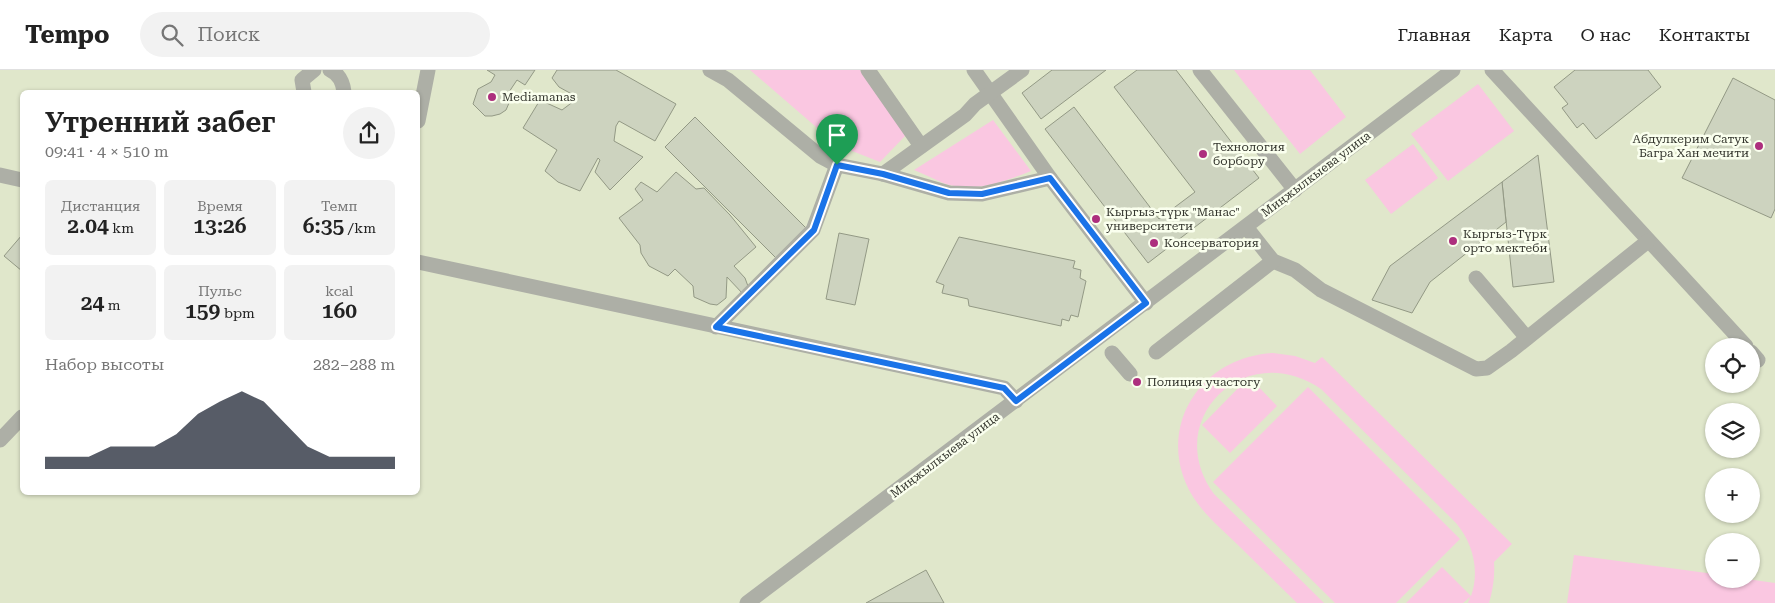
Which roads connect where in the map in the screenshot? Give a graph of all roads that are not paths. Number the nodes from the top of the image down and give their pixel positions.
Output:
1 (314, 70) edge
2 (330, 70) edge
3 (428, 70) edge
4 (710, 70) edge
5 (868, 70) edge
6 (974, 70) edge
7 (1022, 70) edge
8 (1200, 70) edge
9 (1453, 70) edge
10 (1492, 70) edge
11 (304, 90) edge
12 (343, 90) edge
13 (990, 94) junction
14 (420, 111) edge
15 (921, 146) junction
16 (837, 165) junction
17 (883, 174) junction
18 (0, 175) edge
19 (1050, 178) junction
20 (20, 180) edge
21 (1296, 190) junction
22 (1246, 227) junction
23 (1648, 241) junction
24 (1273, 261) junction
25 (420, 262) edge
26 (1476, 278) dead end
27 (1146, 303) junction
28 (716, 327) junction
29 (1527, 338) junction
30 (1739, 338) edge
31 (1156, 352) dead end
32 (1112, 353) dead end
33 (1130, 374) dead end
34 (1016, 401) junction
35 (20, 419) edge
36 (0, 440) edge
37 (747, 603) edge

1 - 11 street
2 - 12 street
3 - 14 street
4 - 16 street
5 - 15 street
6 - 13 street
7 - 13 street
8 - 21 street
9 - 21 street, Миңжылкыева улица
10 - 23 street
13 - 15 street
13 - 19 street
15 - 17 street
16 - 17 street
16 - 28 street
17 - 19 street
18 - 20 street
19 - 27 street
21 - 22 street, Миңжылкыева улица
22 - 24 street
22 - 27 street, Миңжылкыева улица
23 - 29 street
23 - 30 street
24 - 29 street
24 - 31 street
25 - 28 street
26 - 29 street
27 - 34 street, Миңжылкыева улица
28 - 34 street
32 - 33 street
34 - 37 street, Миңжылкыева улица
35 - 36 street

